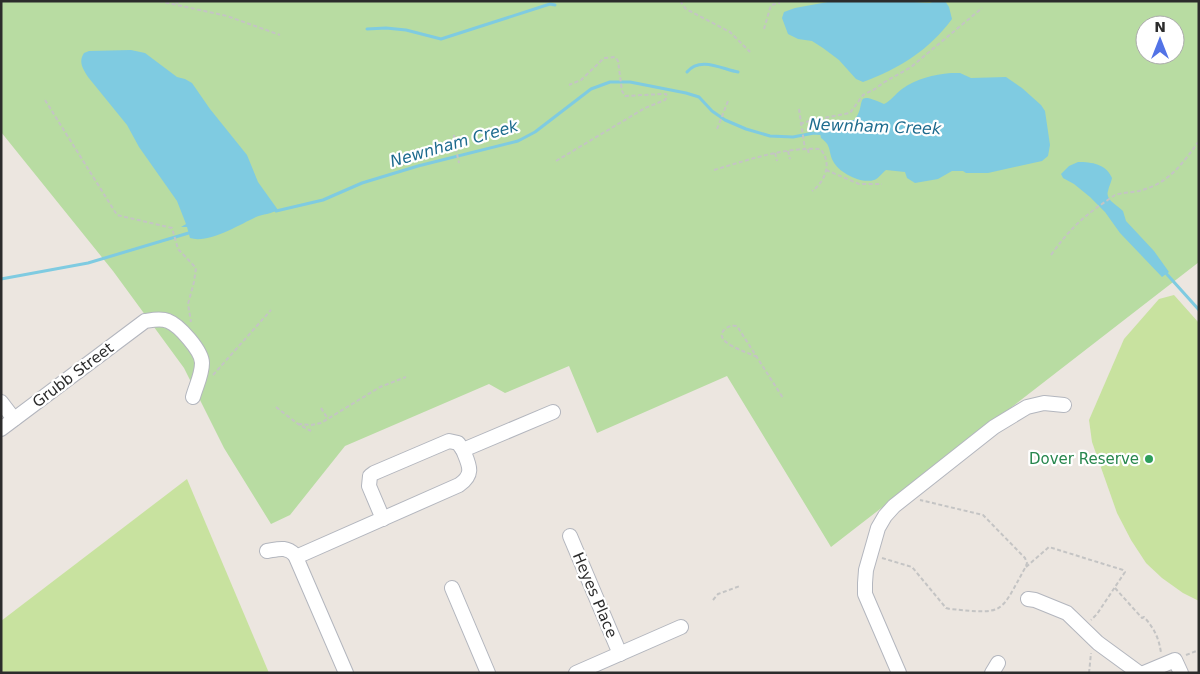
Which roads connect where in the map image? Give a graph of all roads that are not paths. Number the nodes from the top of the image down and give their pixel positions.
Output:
1 (195, 390) road end
2 (1, 402) edge
3 (1064, 405) dead end
4 (553, 412) dead end
5 (14, 419) junction
6 (1, 429) edge
7 (463, 450) junction
8 (382, 519) junction
9 (570, 536) dead end
10 (267, 551) dead end
11 (295, 556) junction
12 (452, 588) dead end
13 (1028, 599) dead end
14 (680, 627) dead end
15 (620, 654) junction
16 (1178, 666) edge
17 (346, 673) edge
18 (488, 673) edge
19 (576, 673) edge
20 (899, 673) edge
21 (1139, 673) edge
22 (1144, 673) edge

1 - 5 street, Grubb Street
2 - 5 street
3 - 20 street
4 - 7 street
5 - 6 street, Grubb Street
7 - 8 street
7 - 8 street
8 - 11 street
9 - 15 street, Heyes Place
10 - 11 street
11 - 17 street
12 - 18 street
13 - 21 street
14 - 15 street
15 - 19 street
16 - 22 street

